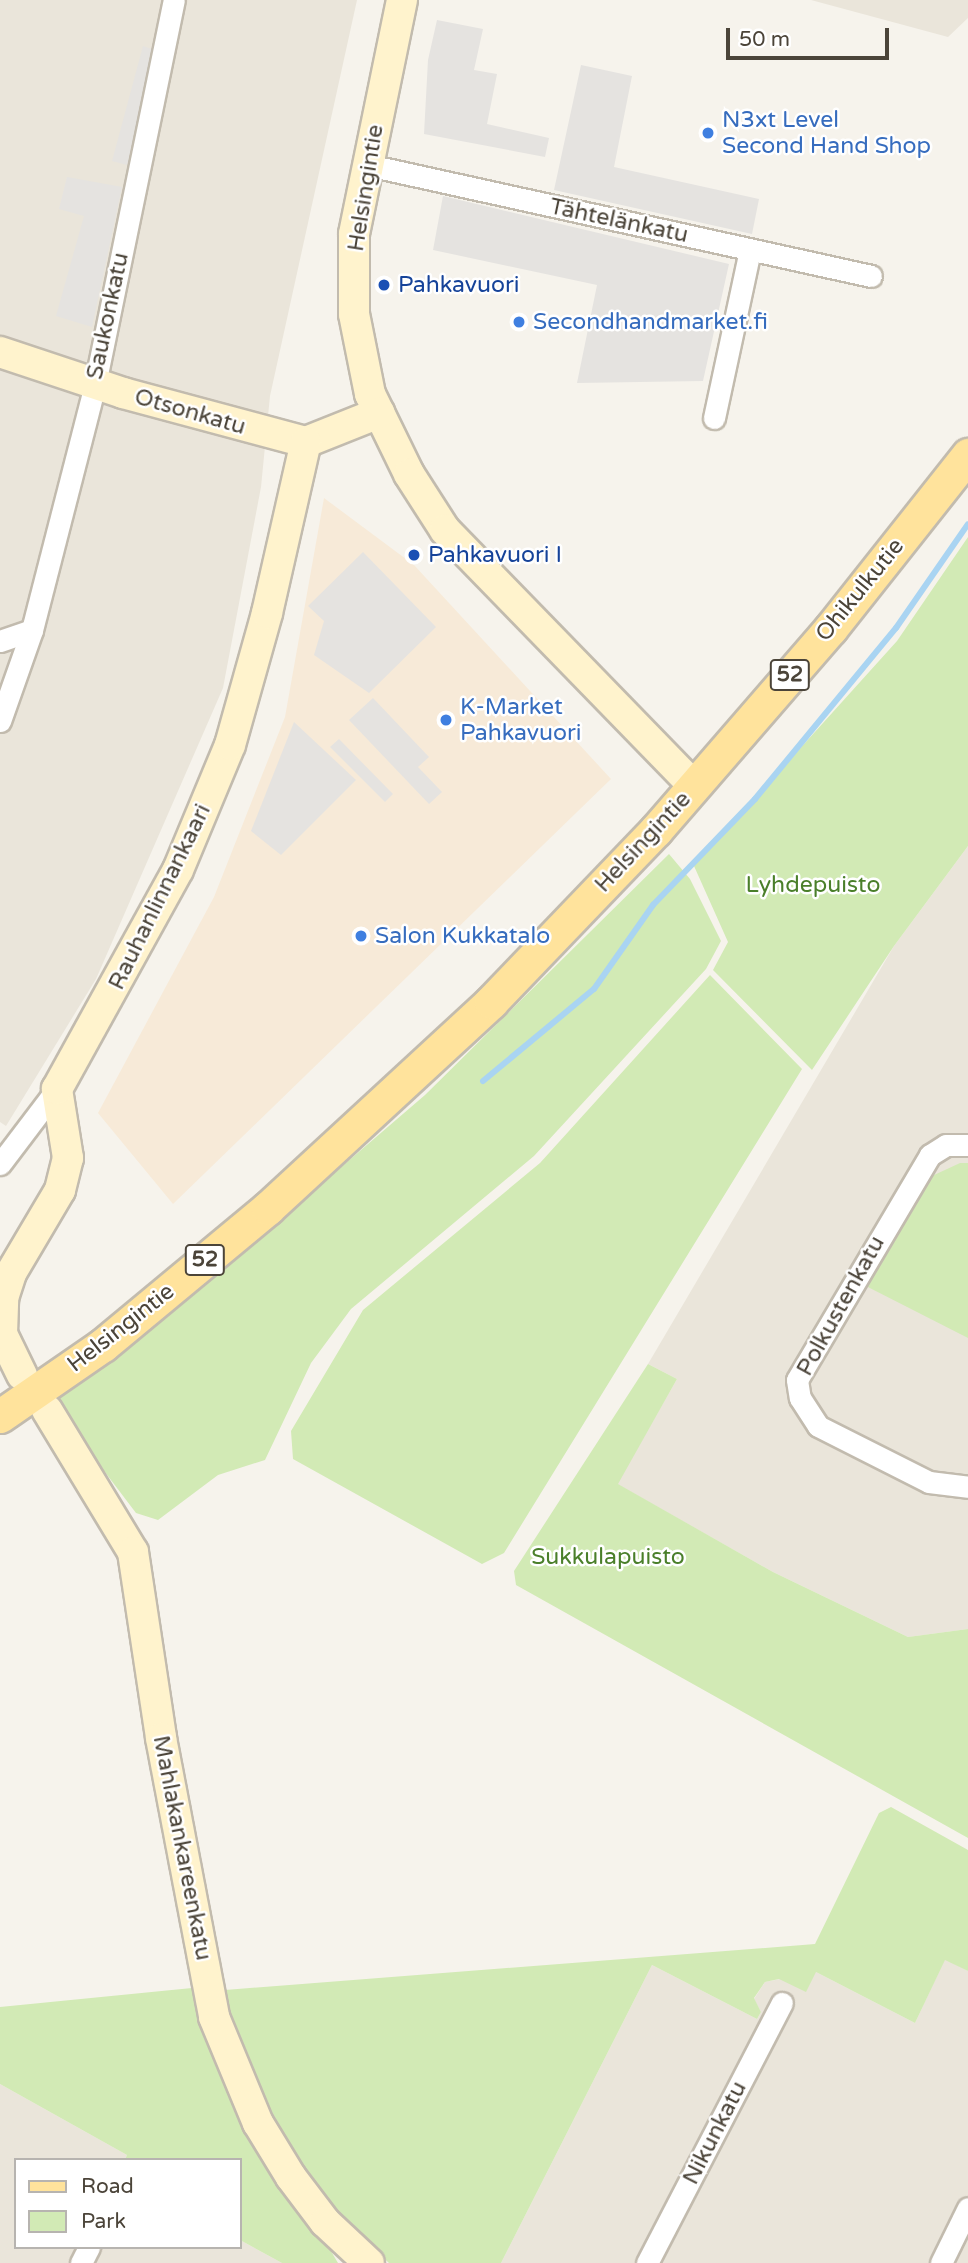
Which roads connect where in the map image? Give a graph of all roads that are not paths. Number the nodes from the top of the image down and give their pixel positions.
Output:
1 (174, 0) edge
2 (402, 0) edge
3 (368, 165) junction
4 (750, 250) junction
5 (871, 276) dead end
6 (0, 352) edge
7 (95, 384) junction
8 (379, 413) junction
9 (714, 418) dead end
10 (306, 442) junction
11 (968, 455) edge
12 (32, 630) junction
13 (0, 641) edge
14 (0, 721) edge
15 (694, 786) junction
16 (57, 1088) junction
17 (968, 1145) edge
18 (0, 1164) edge
19 (22, 1375) dead end
20 (47, 1410) dead end
21 (0, 1416) edge
22 (968, 1487) edge
23 (782, 2003) dead end
24 (968, 2208) edge
25 (365, 2262) edge
26 (648, 2263) edge
27 (941, 2263) edge

1 - 7 street, Saukonkatu
2 - 3 street, Helsingintie
3 - 4 street, Tähtelänkatu
3 - 8 street, Helsingintie
4 - 5 street, Tähtelänkatu
4 - 9 street
6 - 7 street, Otsonkatu
7 - 10 street, Otsonkatu
7 - 12 street, Saukonkatu
8 - 10 street
8 - 15 street, Helsingintie
10 - 16 street, Rauhanlinnankaari
11 - 15 main road, Ohikulkutie / 52
12 - 13 street
12 - 14 street, Saukonkatu
15 - 21 main road, Helsingintie / 52
16 - 18 street, Rauhanlinnankaari
16 - 19 street
17 - 22 street, Polkustenkatu
20 - 25 street, Mahlakankareenkatu
23 - 26 street, Nikunkatu
24 - 27 street

